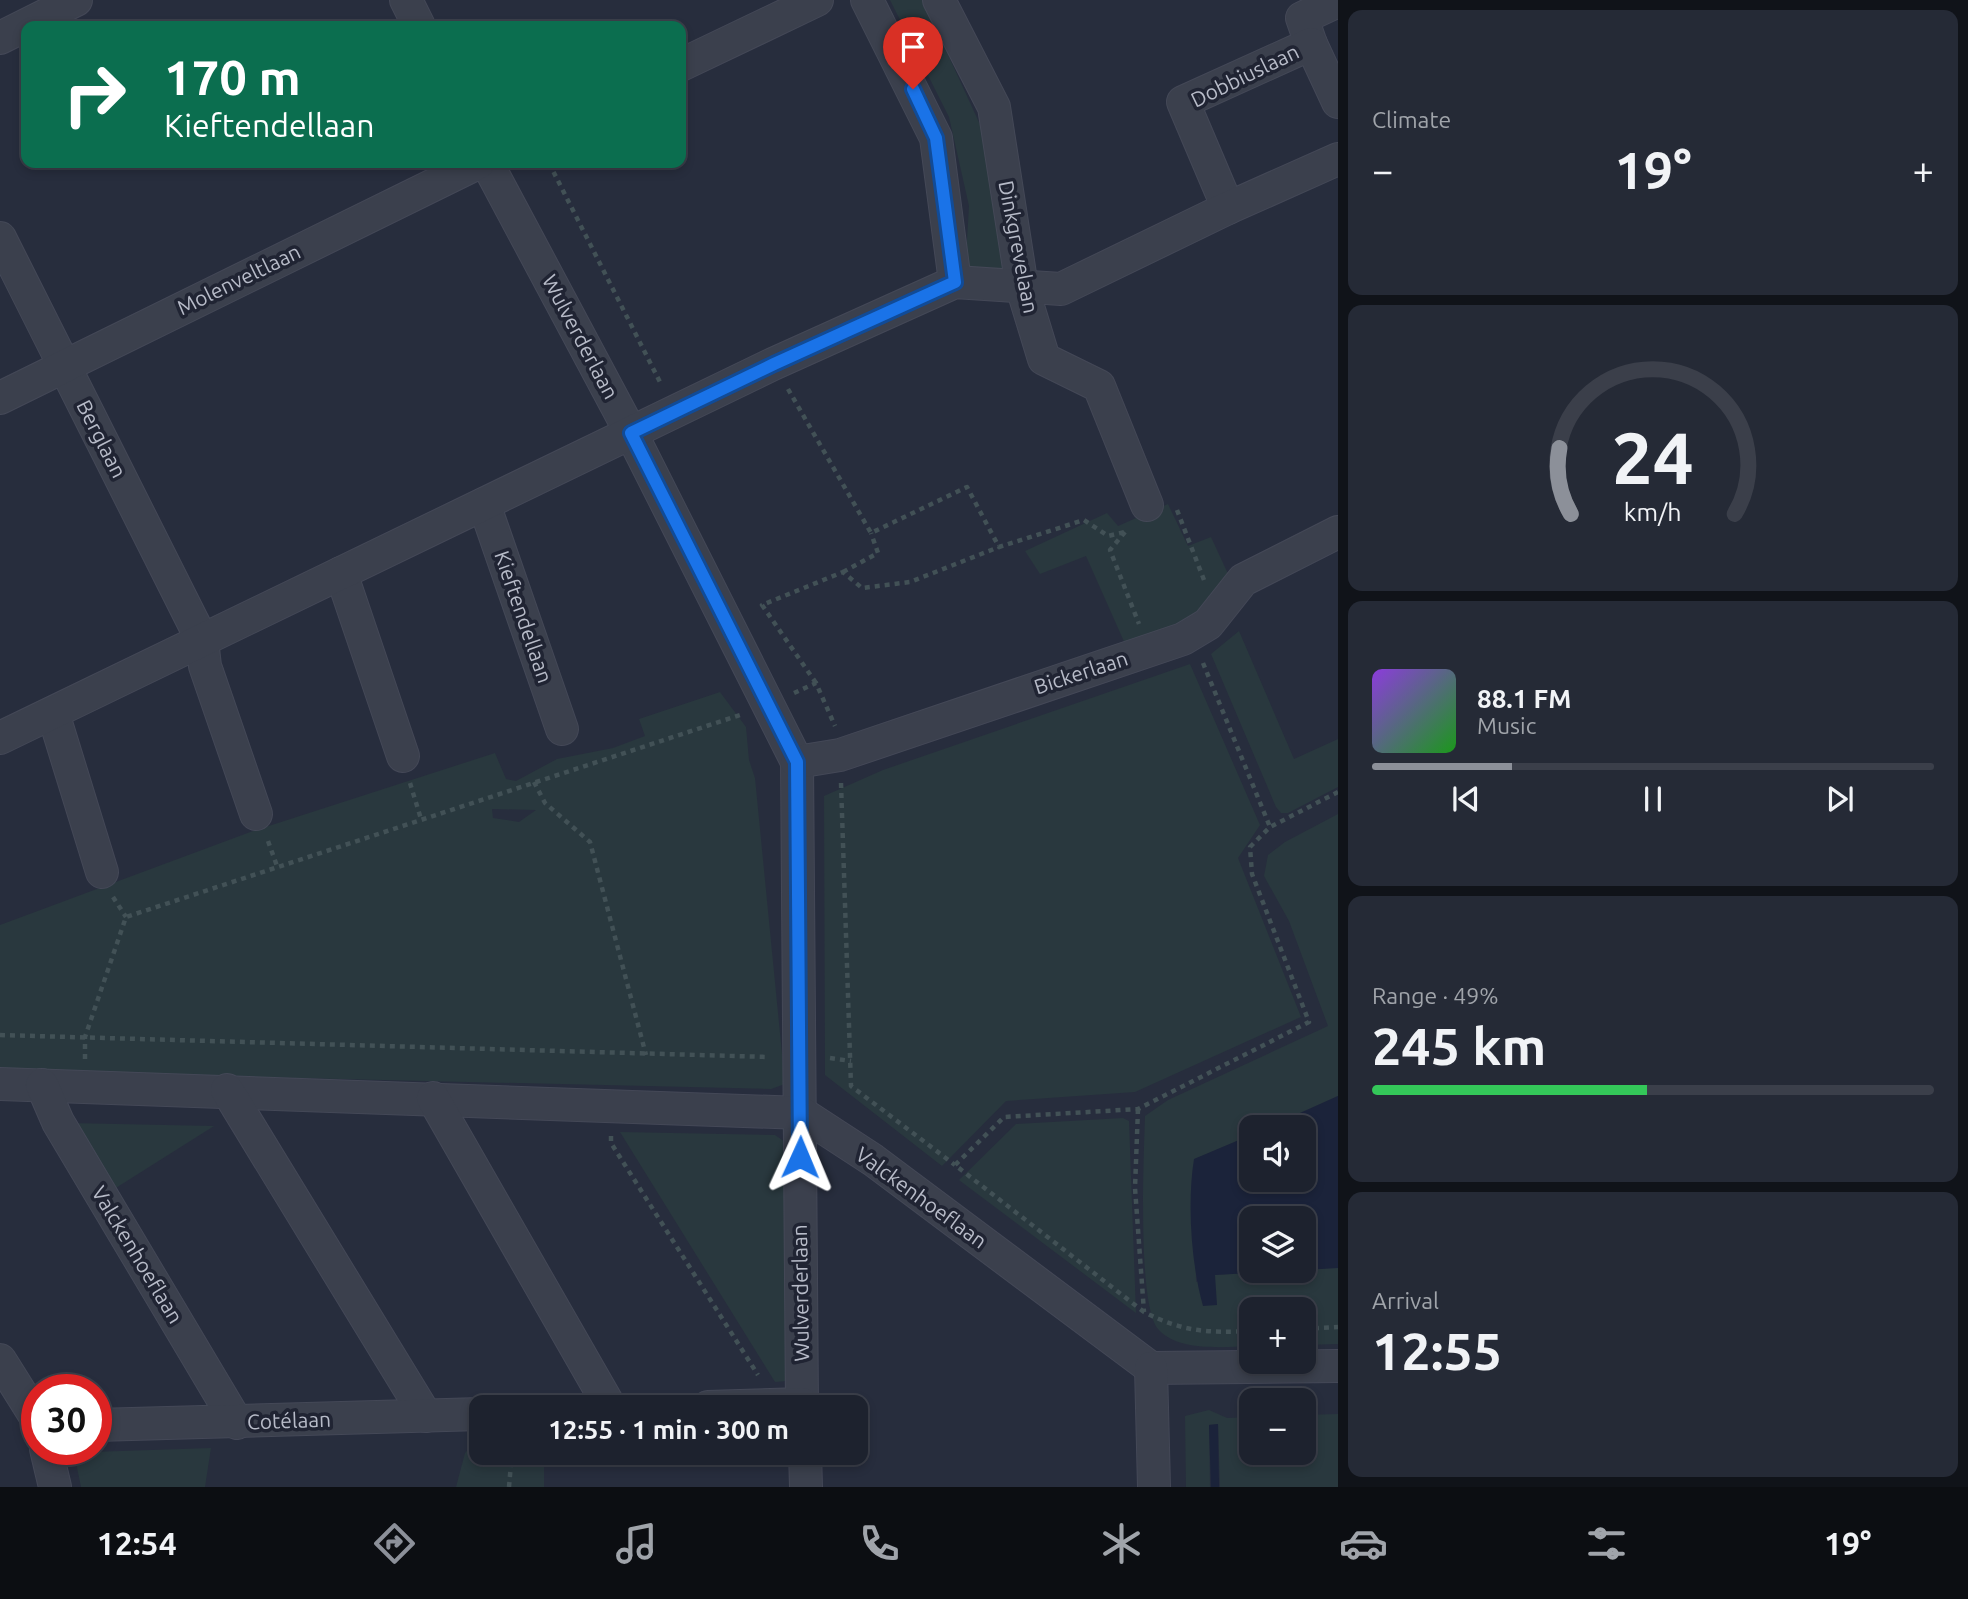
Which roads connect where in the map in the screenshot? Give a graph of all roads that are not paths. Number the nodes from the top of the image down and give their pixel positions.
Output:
1 (76, 0) edge
2 (407, 0) edge
3 (817, 0) edge
4 (867, 0) edge
5 (939, 0) edge
6 (1338, 1) edge
7 (33, 21) edge
8 (417, 21) edge
9 (21, 27) edge
10 (0, 37) edge
11 (1311, 44) junction
12 (686, 63) edge
13 (1338, 103) edge
14 (1338, 160) edge
15 (468, 168) edge
16 (490, 168) edge
17 (1228, 208) junction
18 (0, 238) edge
19 (955, 282) junction
20 (1022, 287) junction
21 (64, 367) junction
22 (0, 398) edge
23 (631, 433) junction
24 (484, 504) junction
25 (1147, 505) road end
26 (1338, 532) edge
27 (341, 573) junction
28 (202, 640) junction
29 (53, 713) junction
30 (562, 729) dead end
31 (0, 738) edge
32 (403, 756) dead end
33 (797, 762) junction
34 (256, 814) dead end
35 (102, 872) dead end
36 (0, 1084) edge
37 (42, 1085) junction
38 (227, 1090) junction
39 (433, 1098) junction
40 (800, 1113) junction
41 (0, 1360) edge
42 (1338, 1366) edge
43 (1151, 1368) junction
44 (21, 1393) edge
45 (603, 1395) edge
46 (794, 1395) edge
47 (469, 1414) edge
48 (426, 1416) junction
49 (237, 1423) junction
50 (112, 1425) edge
51 (50, 1465) edge
52 (805, 1465) edge
53 (55, 1487) edge
54 (806, 1487) edge
55 (1154, 1487) edge

1 - 7 street
2 - 8 street
3 - 12 street
4 - 19 street
5 - 20 street, Dinkgrevelaan
6 - 11 street
9 - 10 street
11 - 13 street, Dobbiuslaan
11 - 17 street, Dobbiuslaan
14 - 17 street
15 - 21 street, Molenveltlaan
16 - 23 street, Wulverderlaan
17 - 20 street
18 - 21 street, Berglaan
19 - 20 street
19 - 23 street
20 - 25 street, Dinkgrevelaan
21 - 22 street, Molenveltlaan
21 - 28 street, Berglaan
23 - 24 street
23 - 33 street, Wulverderlaan
24 - 27 street
24 - 30 street, Kieftendellaan
26 - 33 street, Bickerlaan
27 - 28 street
27 - 32 street
28 - 29 street
28 - 34 street
29 - 31 street
29 - 35 street
33 - 40 street, Wulverderlaan
36 - 37 street
37 - 38 street
37 - 49 street, Valckenhoeflaan
38 - 39 street
38 - 48 street
39 - 40 street
39 - 45 street
40 - 43 street, Valckenhoeflaan
40 - 46 street, Wulverderlaan
41 - 44 street
42 - 43 street
43 - 55 street
47 - 48 street, Cotélaan
48 - 49 street, Cotélaan
49 - 50 street, Cotélaan
51 - 53 street
52 - 54 street

